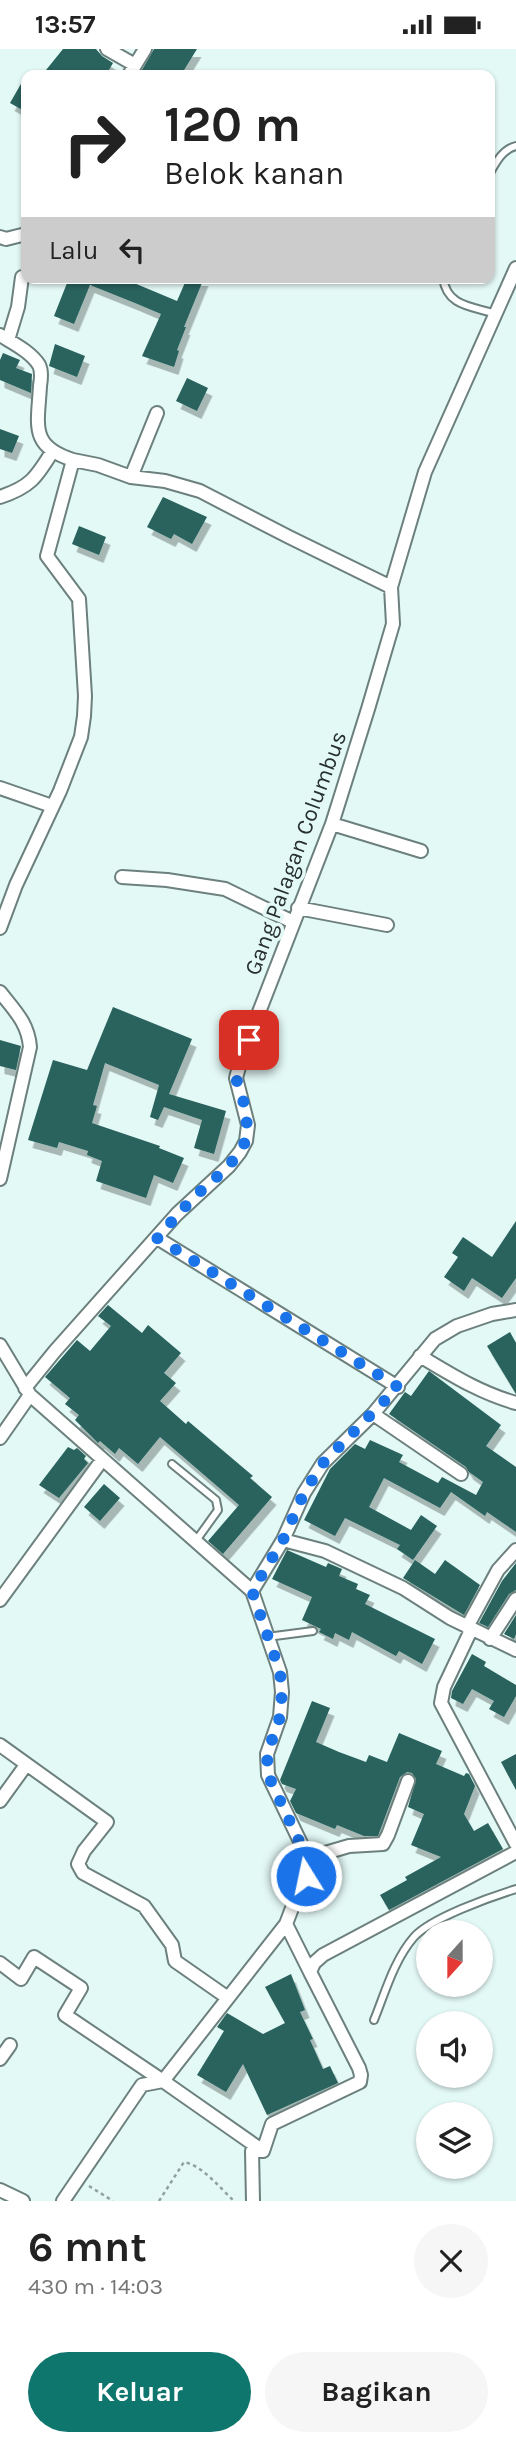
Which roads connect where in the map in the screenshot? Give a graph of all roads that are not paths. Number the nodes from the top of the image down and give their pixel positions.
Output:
1 (107, 49) edge
2 (145, 49) edge
3 (132, 70) edge
4 (516, 146) edge
5 (495, 163) edge
6 (21, 235) edge
7 (0, 237) edge
8 (516, 268) edge
9 (21, 284) edge
10 (444, 284) edge
11 (496, 314) junction
12 (4, 338) edge
13 (156, 412) dead end
14 (52, 452) junction
15 (73, 460) junction
16 (131, 477) junction
17 (0, 497) edge
18 (391, 587) junction
19 (0, 788) edge
20 (52, 806) junction
21 (332, 824) junction
22 (421, 851) dead end
23 (122, 877) dead end
24 (298, 908) junction
25 (293, 922) junction
26 (387, 925) dead end
27 (0, 928) edge
28 (0, 992) edge
29 (0, 1179) edge
30 (157, 1238) junction
31 (516, 1310) edge
32 (0, 1345) edge
33 (420, 1356) junction
34 (398, 1387) junction
35 (27, 1391) junction
36 (516, 1403) edge
37 (373, 1414) junction
38 (0, 1438) edge
39 (102, 1460) junction
40 (172, 1464) dead end
41 (461, 1474) dead end
42 (283, 1540) junction
43 (195, 1542) junction
44 (516, 1550) edge
45 (252, 1591) junction
46 (516, 1599) edge
47 (0, 1600) edge
48 (469, 1629) junction
49 (313, 1631) dead end
50 (267, 1637) junction
51 (490, 1639) junction
52 (516, 1650) edge
53 (0, 1745) edge
54 (26, 1765) junction
55 (408, 1781) dead end
56 (0, 1801) edge
57 (516, 1844) edge
58 (516, 1852) edge
59 (307, 1858) junction
60 (516, 1889) edge
61 (286, 1924) junction
62 (0, 1963) edge
63 (310, 1972) junction
64 (228, 1998) junction
65 (374, 2020) dead end
66 (10, 2045) dead end
67 (0, 2059) edge
68 (163, 2081) junction
69 (263, 2151) junction
70 (0, 2190) edge
71 (23, 2201) edge
72 (64, 2201) edge
73 (253, 2201) edge

1 - 3 street
2 - 3 street
4 - 5 lane
6 - 7 street
8 - 11 street, Gang Palagan Columbus
9 - 12 street
10 - 11 lane
11 - 18 street, Gang Palagan Columbus
12 - 14 street
13 - 16 street
14 - 15 street
14 - 17 street
15 - 16 street
15 - 20 street
16 - 18 street
18 - 21 street, Gang Palagan Columbus
19 - 20 street
20 - 27 street
21 - 22 street
21 - 24 street, Gang Palagan Columbus
23 - 25 street
24 - 25 street, Gang Palagan Columbus
24 - 26 street
25 - 30 street, Gang Palagan Columbus
28 - 29 street
30 - 34 street
30 - 35 street, Gang Palagan Columbus
31 - 33 street
32 - 35 street
33 - 34 street
33 - 36 street
34 - 37 street
35 - 38 street, Gang Palagan Columbus
35 - 39 street
37 - 41 street
37 - 42 street
39 - 43 street
39 - 47 street
40 - 43 lane
42 - 45 street
42 - 48 street
43 - 45 street
44 - 48 street
45 - 50 street
46 - 51 street
48 - 51 street
48 - 57 street
49 - 50 lane
50 - 59 street
51 - 52 street
53 - 54 street
54 - 56 street
54 - 64 street
55 - 59 street
58 - 63 street
59 - 61 street
60 - 65 lane
61 - 63 street
61 - 64 street
62 - 68 street
63 - 69 street
64 - 68 street
66 - 67 street
68 - 69 street
68 - 72 street
69 - 73 street
70 - 71 street

